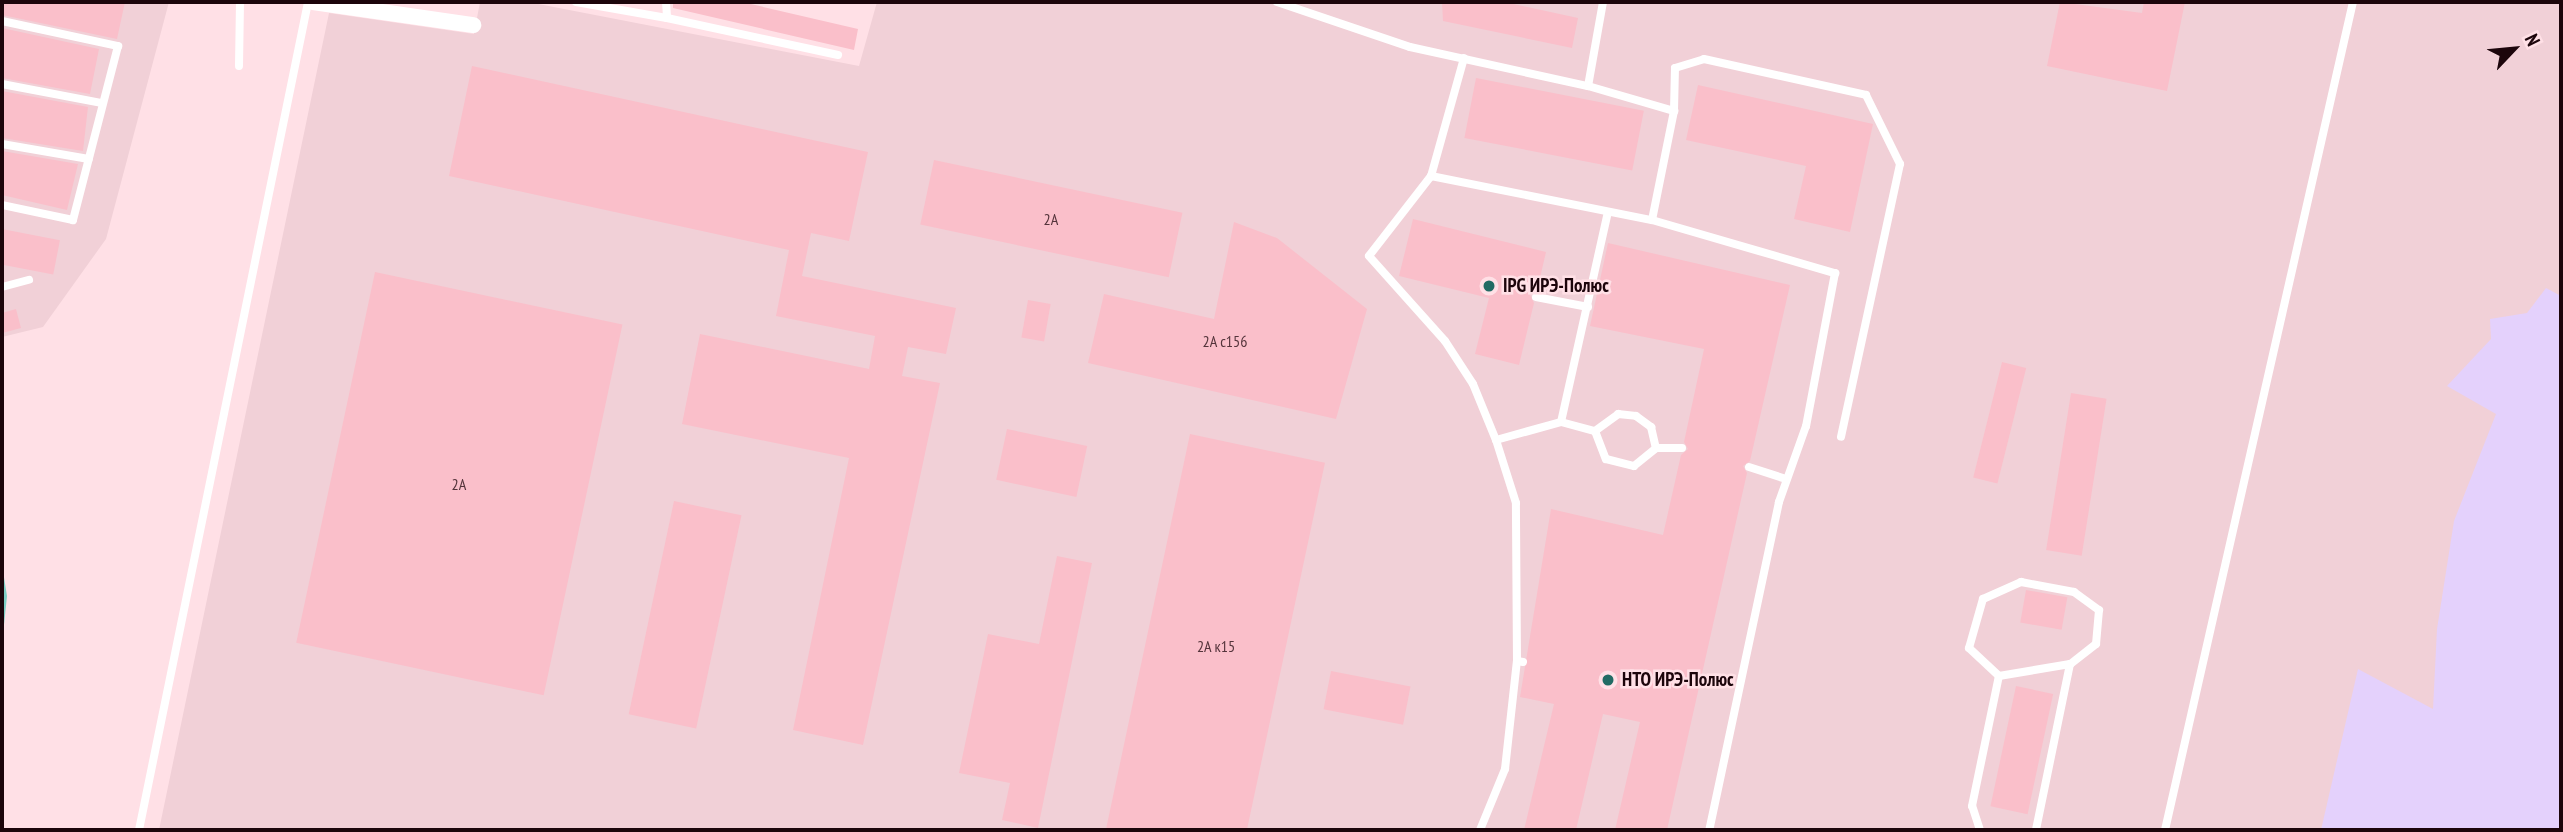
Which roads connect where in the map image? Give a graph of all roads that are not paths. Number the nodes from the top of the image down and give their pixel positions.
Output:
1 (240, 2) edge
2 (311, 2) edge
3 (576, 2) edge
4 (666, 2) edge
5 (1277, 2) edge
6 (1603, 2) edge
7 (2354, 2) edge
8 (667, 18) junction
9 (2, 21) edge
10 (473, 25) dead end
11 (838, 55) dead end
12 (1464, 58) junction
13 (239, 66) dead end
14 (2, 83) edge
15 (1588, 86) junction
16 (102, 103) junction
17 (1674, 111) junction
18 (2, 144) edge
19 (89, 159) junction
20 (1432, 176) junction
21 (2, 205) edge
22 (1608, 212) junction
23 (1652, 220) junction
24 (29, 280) dead end
25 (2, 286) edge
26 (1536, 296) dead end
27 (1588, 307) junction
28 (1561, 422) junction
29 (1595, 431) junction
30 (1841, 436) dead end
31 (1496, 440) junction
32 (1656, 448) junction
33 (1682, 448) dead end
34 (1749, 467) dead end
35 (1786, 480) junction
36 (2070, 664) junction
37 (1999, 676) junction
38 (139, 830) edge
39 (1480, 830) edge
40 (1709, 830) edge
41 (1980, 830) edge
42 (2036, 830) edge
43 (2165, 830) edge

1 - 13 lane
2 - 10 street
2 - 38 lane
3 - 8 lane
4 - 8 lane
5 - 12 lane
6 - 15 lane
7 - 43 lane
8 - 11 lane
9 - 16 lane
12 - 15 lane
12 - 20 lane
14 - 16 lane
15 - 17 lane
16 - 19 lane
17 - 23 lane
17 - 30 lane
18 - 19 lane
19 - 21 lane
20 - 22 lane
20 - 31 lane
22 - 23 lane
22 - 27 lane
23 - 35 lane
24 - 25 lane
26 - 27 lane
27 - 28 lane
28 - 29 lane
28 - 31 lane
29 - 32 lane
29 - 32 lane
31 - 39 lane
32 - 33 lane
34 - 35 lane
35 - 40 lane
36 - 37 lane
36 - 37 lane
36 - 42 lane
37 - 41 lane

